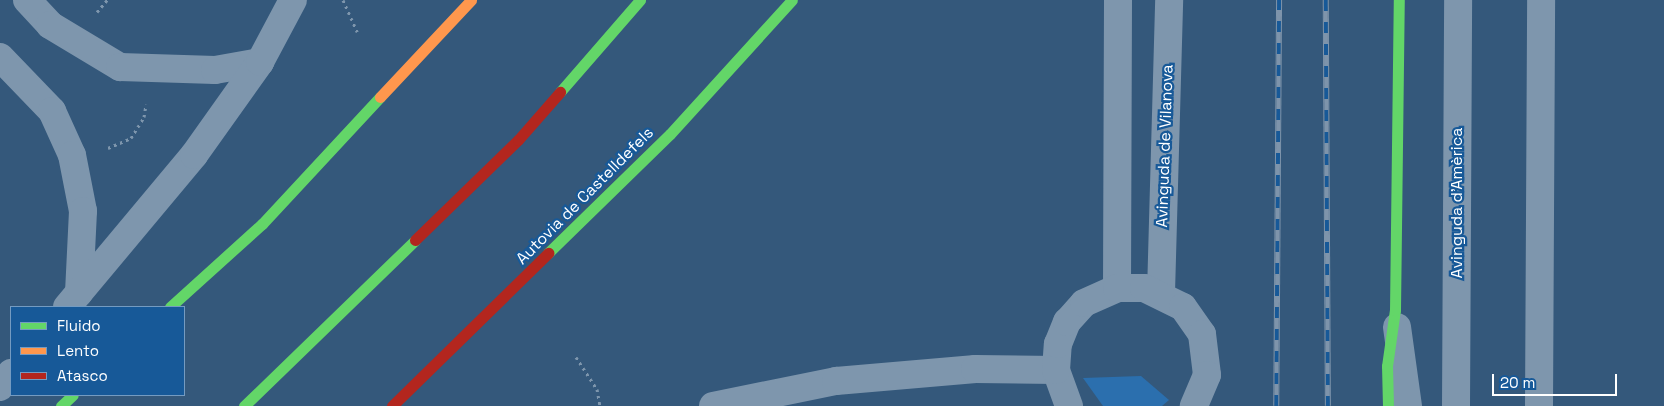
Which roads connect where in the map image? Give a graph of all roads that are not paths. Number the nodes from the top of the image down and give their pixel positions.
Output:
1 (27, 0) edge
2 (293, 0) edge
3 (471, 0) edge
4 (640, 0) edge
5 (792, 0) edge
6 (1118, 0) edge
7 (1168, 0) edge
8 (1400, 0) edge
9 (1458, 0) edge
10 (1541, 0) edge
11 (0, 57) edge
12 (260, 62) junction
13 (1118, 288) junction
14 (1161, 293) junction
15 (73, 300) edge
16 (171, 306) edge
17 (1395, 310) junction
18 (1056, 370) junction
19 (10, 375) edge
20 (0, 387) edge
21 (72, 396) edge
22 (61, 406) edge
23 (244, 406) edge
24 (392, 406) edge
25 (713, 406) edge
26 (1069, 406) edge
27 (1194, 406) edge
28 (1388, 406) edge
29 (1408, 406) edge
30 (1456, 406) edge
31 (1538, 406) edge

1 - 12 street
2 - 12 street
3 - 16 main road
4 - 23 main road
5 - 24 main road, Autovia de Castelldefels
6 - 13 street
7 - 14 street, Avinguda de Vilanova
8 - 17 main road
9 - 30 street, Avinguda d'Amèrica
10 - 31 street
11 - 15 street
12 - 15 street
13 - 14 street
13 - 18 street
14 - 27 street
17 - 28 main road
17 - 29 street
18 - 25 street
18 - 26 street
19 - 20 street
21 - 22 main road

